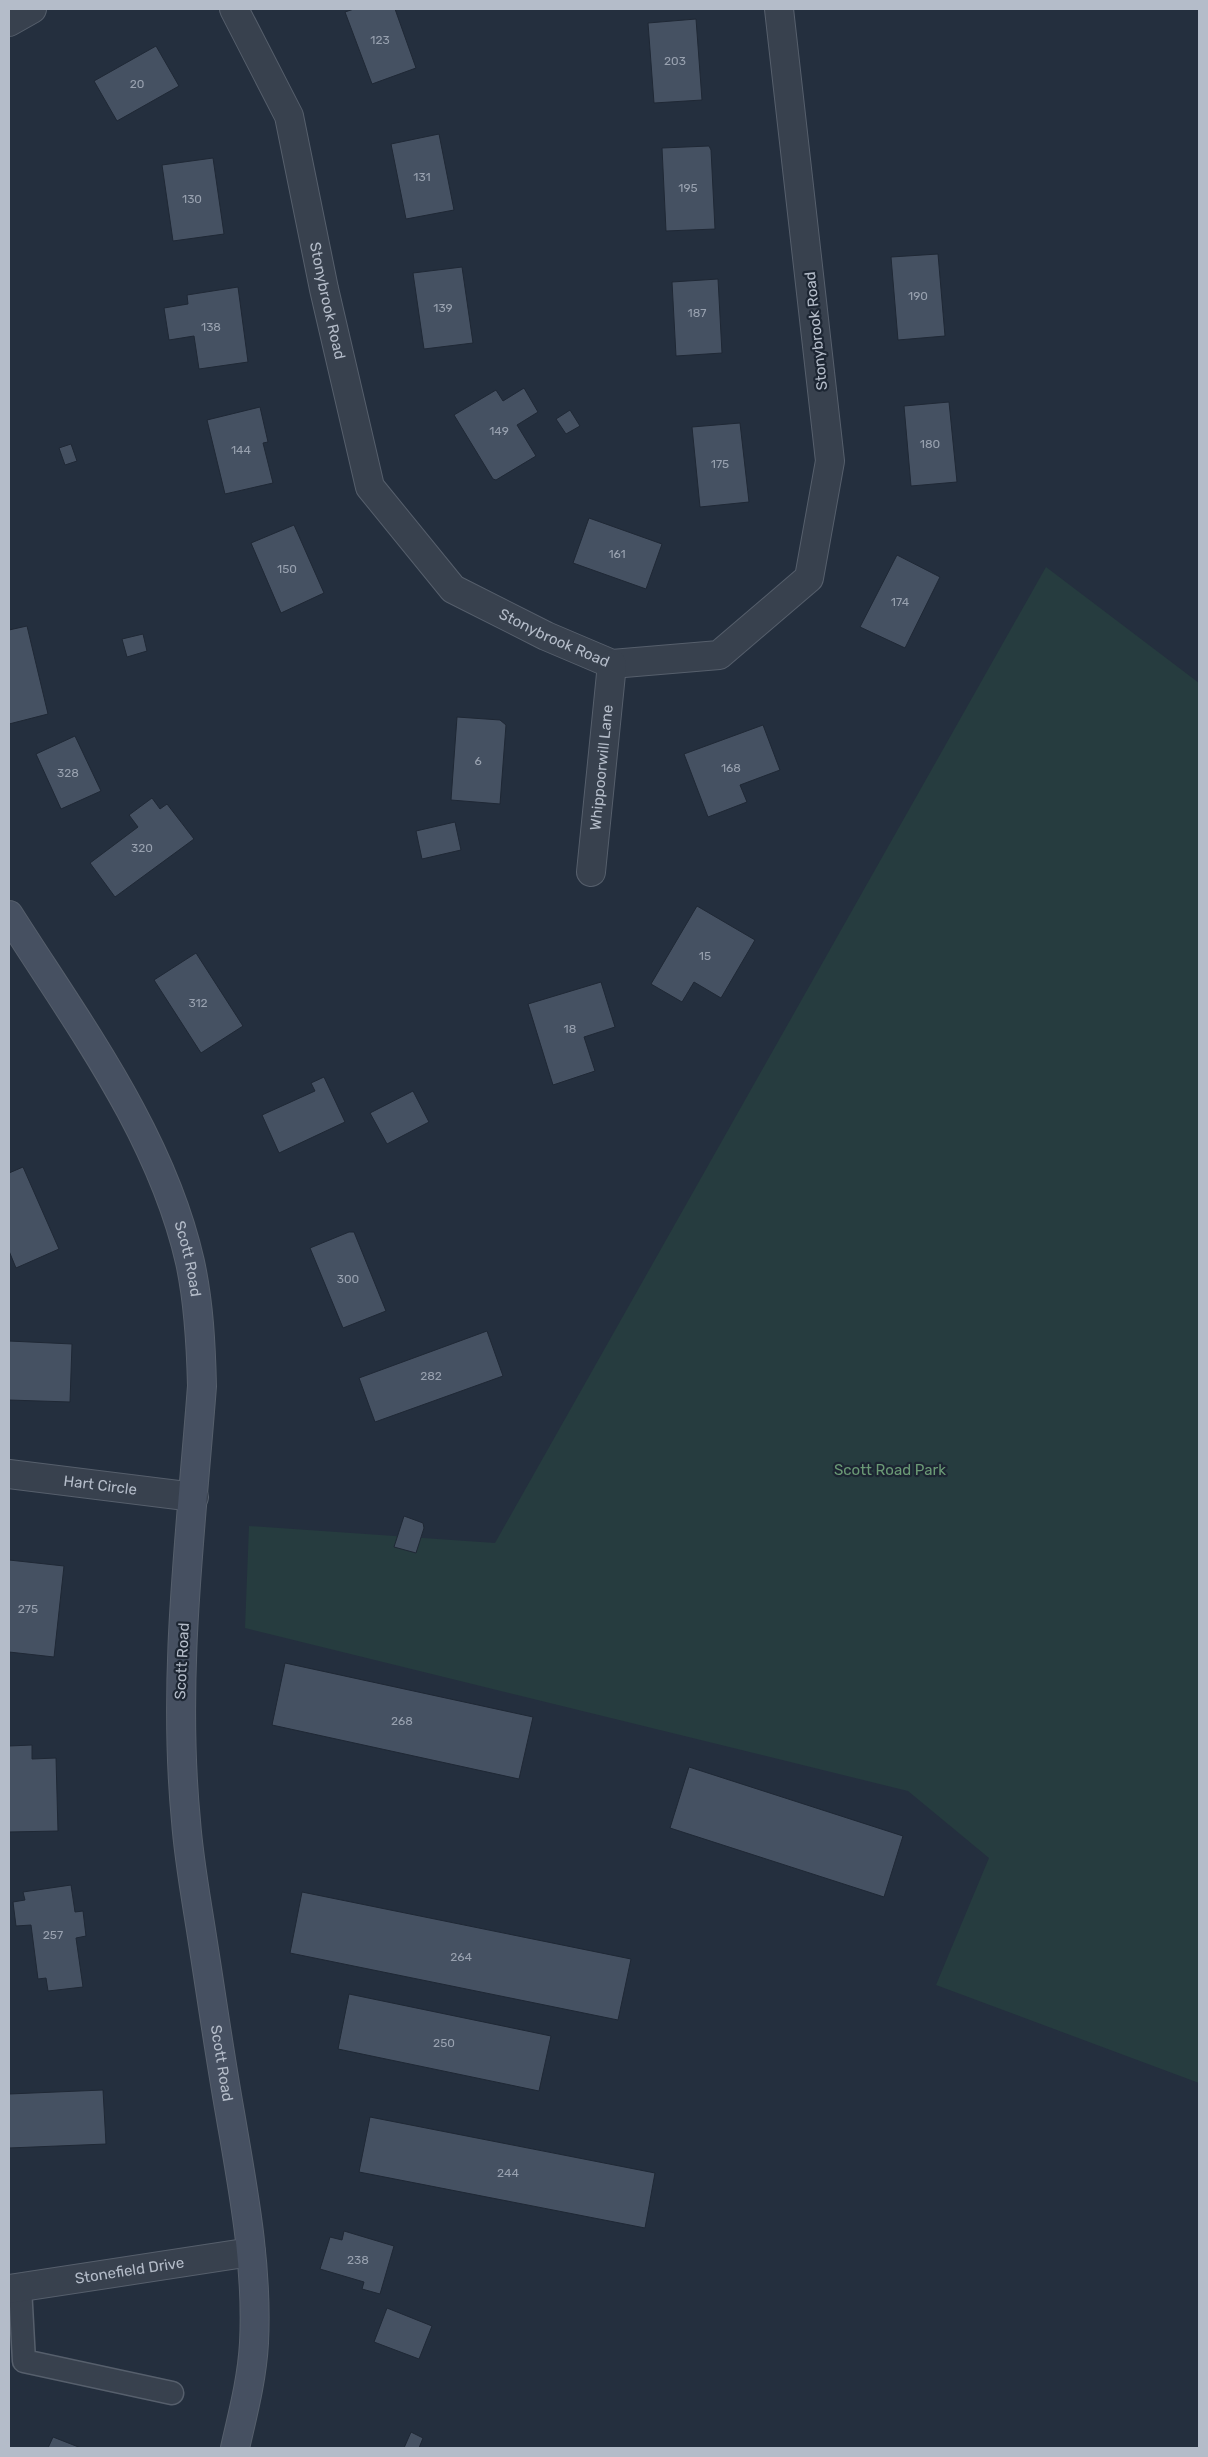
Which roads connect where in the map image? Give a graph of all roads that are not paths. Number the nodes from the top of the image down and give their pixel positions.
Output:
1 (32, 9) edge
2 (234, 9) edge
3 (779, 9) edge
4 (9, 22) edge
5 (612, 664) junction
6 (591, 872) dead end
7 (9, 915) edge
8 (9, 1474) edge
9 (194, 1497) junction
10 (251, 2252) junction
11 (15, 2288) edge
12 (172, 2392) dead end
13 (235, 2448) edge

1 - 4 street
2 - 5 street, Stonybrook Road
3 - 5 street, Stonybrook Road
5 - 6 street, Whippoorwill Lane
7 - 9 main road, Scott Road
8 - 9 street, Hart Circle
9 - 10 main road, Scott Road
10 - 11 street, Stonefield Drive
10 - 13 main road, Scott Road
11 - 12 lane

